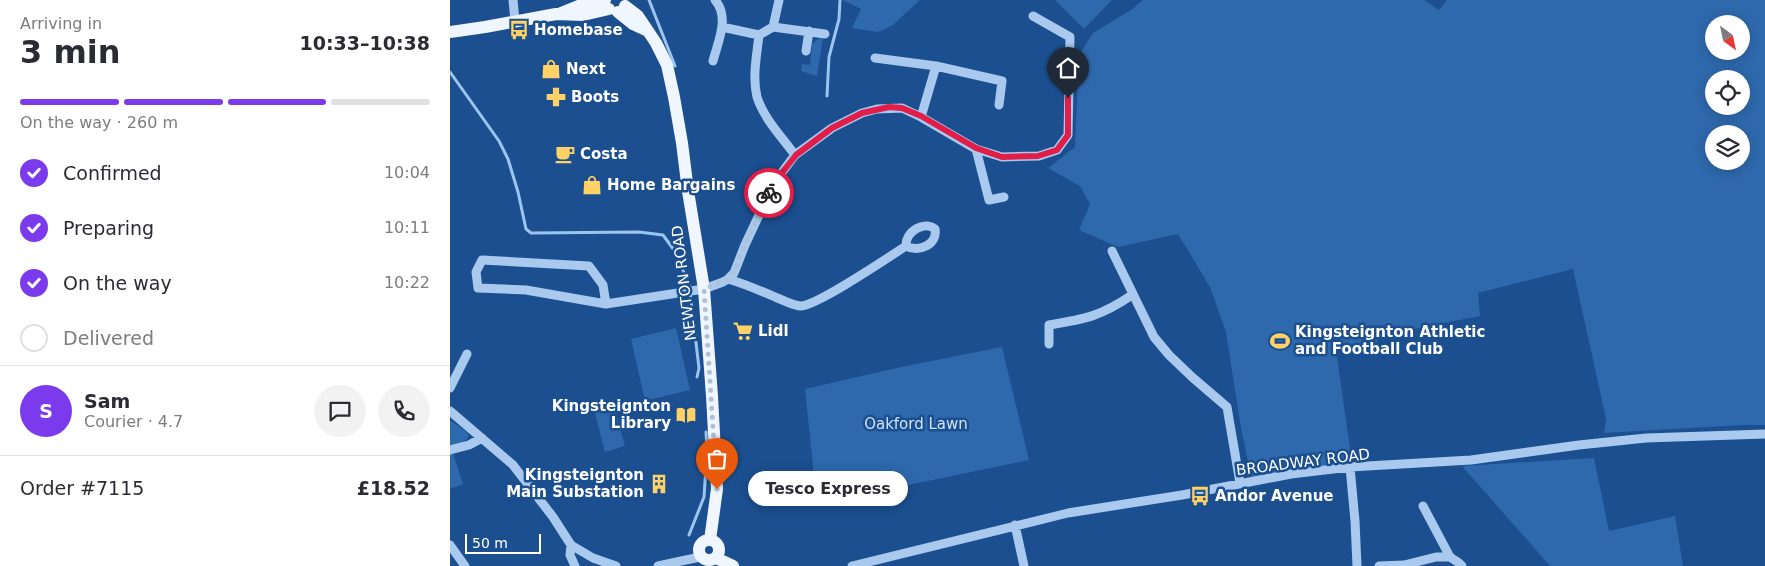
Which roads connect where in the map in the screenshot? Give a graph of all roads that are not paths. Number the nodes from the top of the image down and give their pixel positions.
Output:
1 (513, 0) edge
2 (714, 0) edge
3 (779, 0) edge
4 (615, 4) edge
5 (1032, 16) dead end
6 (515, 21) junction
7 (722, 27) junction
8 (773, 27) junction
9 (809, 31) junction
10 (450, 32) edge
11 (825, 34) dead end
12 (760, 35) junction
13 (806, 51) dead end
14 (875, 58) dead end
15 (713, 61) dead end
16 (936, 66) junction
17 (999, 105) dead end
18 (921, 116) junction
19 (976, 148) junction
20 (796, 155) junction
21 (1004, 197) dead end
22 (906, 246) dead end
23 (1112, 251) dead end
24 (728, 279) junction
25 (699, 290) junction
26 (1132, 295) junction
27 (606, 304) junction
28 (1049, 344) dead end
29 (467, 354) dead end
30 (450, 388) edge
31 (450, 411) edge
32 (1765, 434) edge
33 (482, 438) junction
34 (450, 450) edge
35 (1350, 468) junction
36 (1240, 483) junction
37 (1424, 506) dead end
38 (1015, 525) junction
39 (710, 540) junction
40 (450, 545) edge
41 (571, 545) junction
42 (700, 557) junction
43 (1450, 557) junction
44 (716, 558) junction
45 (465, 566) edge
46 (575, 566) edge
47 (616, 566) edge
48 (662, 566) edge
49 (733, 566) edge
50 (852, 566) edge
51 (1024, 566) edge
52 (1357, 566) edge
53 (1379, 566) edge
54 (1462, 566) edge

1 - 6 street
2 - 7 street
3 - 8 street
4 - 6 main road
4 - 25 main road, NEWTON ROAD
5 - 19 street
6 - 10 main road
7 - 12 street
7 - 15 street
8 - 9 street
8 - 12 street
9 - 11 street
9 - 13 street
12 - 20 street
14 - 16 street
16 - 17 street
16 - 18 street
18 - 19 street
18 - 20 street
19 - 21 street
20 - 24 street
22 - 24 street
23 - 26 street
24 - 25 street
25 - 27 street
25 - 39 main road, NEWTON ROAD
26 - 28 street
26 - 36 street
27 - 27 street
29 - 30 street
31 - 33 street
32 - 35 street, BROADWAY ROAD
33 - 34 street
33 - 41 street
35 - 36 street, BROADWAY ROAD
35 - 52 street
36 - 38 street, BROADWAY ROAD
37 - 43 street
38 - 50 street, BROADWAY ROAD
38 - 51 street
39 - 42 main road
39 - 44 main road
40 - 45 street
41 - 46 street
41 - 47 street
42 - 44 main road
42 - 48 street
43 - 53 street
43 - 54 street
44 - 49 main road

